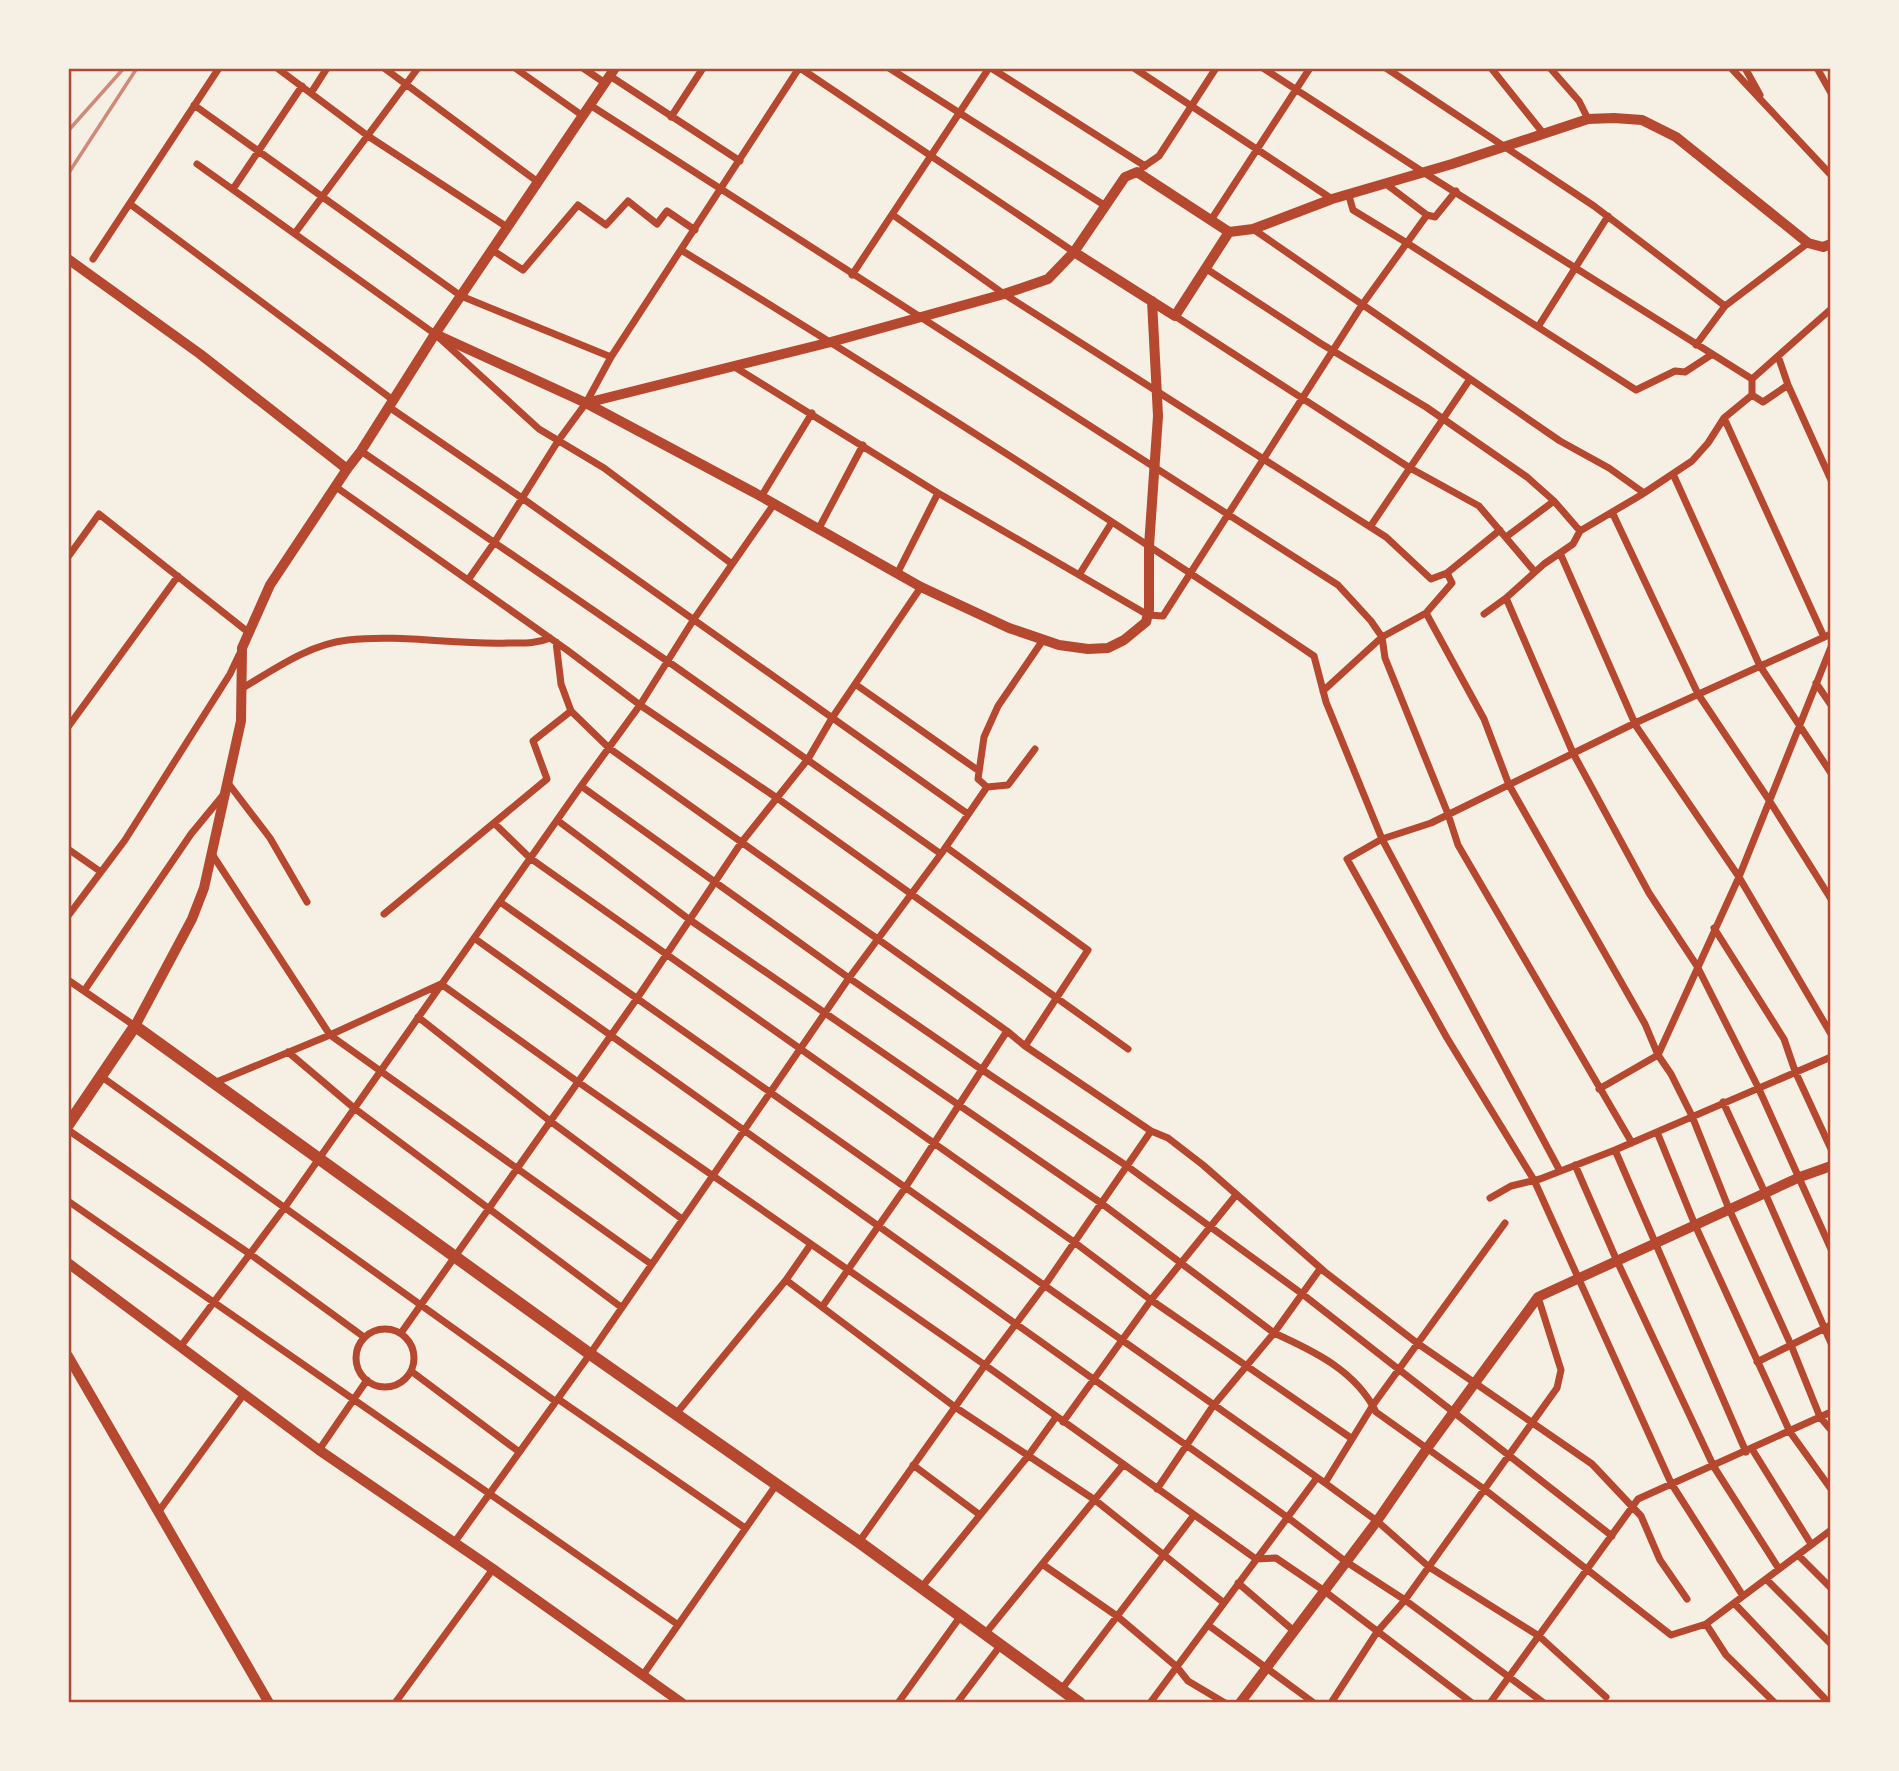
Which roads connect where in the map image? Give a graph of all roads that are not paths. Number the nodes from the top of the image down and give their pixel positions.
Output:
1 (219, 68) edge
2 (277, 68) edge
3 (327, 68) edge
4 (384, 68) edge
5 (418, 68) edge
6 (515, 68) edge
7 (583, 68) edge
8 (703, 68) edge
9 (799, 68) edge
10 (889, 68) edge
11 (990, 68) edge
12 (1134, 68) edge
13 (1216, 68) edge
14 (1263, 68) edge
15 (1310, 68) edge
16 (1387, 68) edge
17 (1491, 68) edge
18 (1550, 68) edge
19 (1731, 68) edge
20 (1745, 68) edge
21 (1817, 68) edge
22 (610, 76) edge
23 (407, 84) junction
24 (302, 86) junction
25 (1296, 90) junction
26 (311, 93) junction
27 (1831, 93) edge
28 (1765, 104) junction
29 (194, 105) junction
30 (590, 105) junction
31 (1191, 106) junction
32 (960, 115) junction
33 (583, 116) junction
34 (671, 117) junction
35 (1588, 119) junction
36 (1543, 133) junction
37 (368, 136) junction
38 (1504, 145) junction
39 (1257, 150) junction
40 (260, 151) junction
41 (930, 156) junction
42 (740, 161) junction
43 (197, 164) dead end
44 (1141, 169) junction
45 (1423, 173) junction
46 (1831, 175) edge
47 (538, 182) junction
48 (1387, 184) junction
49 (233, 189) junction
50 (720, 191) junction
51 (1456, 191) junction
52 (1349, 196) junction
53 (322, 198) junction
54 (1332, 199) junction
55 (130, 204) junction
56 (1104, 205) junction
57 (893, 215) junction
58 (1427, 215) junction
59 (1608, 216) junction
60 (1211, 220) junction
61 (508, 227) junction
62 (1253, 229) junction
63 (695, 230) junction
64 (1229, 232) junction
65 (295, 233) junction
66 (1407, 243) junction
67 (1808, 243) junction
68 (1831, 244) edge
69 (492, 250) junction
70 (681, 250) junction
71 (1074, 252) junction
72 (68, 259) edge
73 (93, 259) dead end
74 (1205, 268) junction
75 (1576, 268) junction
76 (852, 275) junction
77 (1004, 294) junction
78 (461, 296) junction
79 (1152, 301) junction
80 (1362, 305) junction
81 (1724, 306) junction
82 (1830, 313) edge
83 (1175, 316) junction
84 (919, 317) junction
85 (1538, 327) junction
86 (435, 334) junction
87 (831, 342) junction
88 (1696, 345) junction
89 (1333, 350) junction
90 (1710, 355) junction
91 (1778, 356) junction
92 (611, 358) junction
93 (733, 365) junction
94 (1470, 379) junction
95 (1752, 379) junction
96 (1788, 386) junction
97 (1156, 390) junction
98 (1752, 395) junction
99 (1303, 397) junction
100 (391, 403) junction
101 (586, 403) junction
102 (812, 414) junction
103 (1443, 418) junction
104 (1724, 418) junction
105 (558, 440) junction
106 (863, 445) junction
107 (361, 451) junction
108 (1263, 458) junction
109 (1155, 466) junction
110 (347, 468) junction
111 (1410, 468) junction
112 (1673, 474) junction
113 (1831, 480) edge
114 (336, 487) junction
115 (938, 492) junction
116 (1644, 493) junction
117 (761, 497) junction
118 (522, 498) junction
119 (1554, 501) junction
120 (774, 504) junction
121 (1612, 512) junction
122 (1228, 513) junction
123 (1112, 522) junction
124 (1370, 527) junction
125 (818, 530) junction
126 (1500, 530) junction
127 (1580, 531) junction
128 (1506, 537) junction
129 (494, 543) junction
130 (1149, 546) junction
131 (1560, 553) junction
132 (68, 558) edge
133 (732, 564) junction
134 (1535, 572) junction
135 (1190, 573) junction
136 (1447, 573) junction
137 (897, 574) junction
138 (1079, 575) junction
139 (178, 576) junction
140 (468, 580) junction
141 (921, 587) junction
142 (1506, 598) junction
143 (1426, 613) junction
144 (1484, 614) dead end
145 (1147, 615) junction
146 (694, 620) junction
147 (248, 632) junction
148 (1382, 636) junction
149 (1827, 636) edge
150 (553, 640) junction
151 (1043, 640) junction
152 (242, 648) junction
153 (1830, 649) edge
154 (667, 662) junction
155 (1760, 666) junction
156 (1816, 683) junction
157 (855, 684) junction
158 (240, 690) junction
159 (1323, 691) junction
160 (1698, 694) junction
161 (640, 705) junction
162 (1831, 705) edge
163 (571, 712) junction
164 (832, 718) junction
165 (1635, 723) junction
166 (1800, 725) junction
167 (68, 727) edge
168 (609, 748) junction
169 (1035, 749) dead end
170 (1573, 753) junction
171 (808, 760) junction
172 (979, 771) junction
173 (1831, 773) edge
174 (1509, 785) junction
175 (581, 786) junction
176 (228, 787) junction
177 (987, 788) junction
178 (777, 798) junction
179 (1769, 800) junction
180 (968, 814) junction
181 (1448, 814) junction
182 (557, 820) junction
183 (494, 823) junction
184 (1382, 839) junction
185 (741, 843) junction
186 (946, 847) junction
187 (68, 849) edge
188 (212, 854) junction
189 (941, 854) junction
190 (530, 858) junction
191 (101, 872) junction
192 (1739, 877) junction
193 (715, 883) junction
194 (911, 895) junction
195 (1831, 899) edge
196 (307, 902) dead end
197 (500, 902) junction
198 (384, 914) dead end
199 (68, 916) edge
200 (690, 920) junction
201 (1714, 928) junction
202 (474, 938) junction
203 (878, 940) junction
204 (667, 954) junction
205 (1697, 966) junction
206 (849, 978) junction
207 (68, 980) edge
208 (441, 984) junction
209 (84, 991) junction
210 (638, 997) junction
211 (1057, 997) junction
212 (824, 1014) junction
213 (418, 1017) junction
214 (135, 1026) junction
215 (1007, 1031) junction
216 (1831, 1034) edge
217 (330, 1035) junction
218 (611, 1035) junction
219 (1025, 1046) junction
220 (799, 1049) junction
221 (1128, 1049) dead end
222 (288, 1052) junction
223 (1658, 1055) junction
224 (1831, 1057) edge
225 (981, 1069) junction
226 (1795, 1071) junction
227 (379, 1072) junction
228 (102, 1077) junction
229 (578, 1082) junction
230 (214, 1083) junction
231 (1758, 1087) junction
232 (1599, 1089) junction
233 (770, 1094) junction
234 (1723, 1102) junction
235 (958, 1105) junction
236 (354, 1108) junction
237 (1692, 1116) junction
238 (550, 1121) junction
239 (68, 1127) edge
240 (743, 1131) junction
241 (1151, 1131) junction
242 (1657, 1132) junction
243 (1632, 1143) junction
244 (933, 1144) junction
245 (1831, 1149) edge
246 (1615, 1150) junction
247 (320, 1159) junction
248 (1576, 1165) junction
249 (1127, 1166) junction
250 (1831, 1166) edge
251 (518, 1168) junction
252 (1560, 1171) junction
253 (712, 1175) junction
254 (1800, 1177) junction
255 (1534, 1180) junction
256 (905, 1188) junction
257 (1765, 1193) junction
258 (1236, 1195) junction
259 (1490, 1198) dead end
260 (68, 1201) edge
261 (1101, 1203) junction
262 (285, 1207) junction
263 (489, 1209) junction
264 (1729, 1209) junction
265 (682, 1219) junction
266 (1505, 1223) dead end
267 (1695, 1225) junction
268 (878, 1226) junction
269 (1210, 1226) junction
270 (1074, 1242) junction
271 (1656, 1243) junction
272 (811, 1244) junction
273 (1831, 1249) edge
274 (250, 1254) junction
275 (456, 1256) junction
276 (1181, 1261) junction
277 (1617, 1261) junction
278 (68, 1263) edge
279 (651, 1264) junction
280 (1321, 1269) junction
281 (848, 1270) junction
282 (1580, 1278) junction
283 (786, 1280) junction
284 (1045, 1285) junction
285 (1301, 1293) junction
286 (1538, 1297) junction
287 (1151, 1300) junction
288 (213, 1302) junction
289 (423, 1305) junction
290 (621, 1307) junction
291 (822, 1307) junction
292 (1015, 1325) junction
293 (1827, 1327) edge
294 (1274, 1332) junction
295 (401, 1333) junction
296 (364, 1337) junction
297 (1120, 1340) junction
298 (1417, 1343) junction
299 (1831, 1343) edge
300 (1791, 1345) junction
301 (181, 1346) junction
302 (590, 1354) junction
303 (68, 1356) edge
304 (1758, 1362) junction
305 (985, 1365) junction
306 (1247, 1366) junction
307 (1398, 1370) junction
308 (411, 1371) junction
309 (1093, 1379) junction
310 (367, 1380) junction
311 (1476, 1383) junction
312 (244, 1394) junction
313 (352, 1400) junction
314 (557, 1400) junction
315 (1373, 1405) junction
316 (1213, 1406) junction
317 (955, 1407) junction
318 (1454, 1412) junction
319 (1831, 1412) edge
320 (676, 1413) junction
321 (1820, 1417) junction
322 (1059, 1420) junction
323 (1533, 1422) junction
324 (1831, 1430) edge
325 (1790, 1432) junction
326 (1351, 1438) junction
327 (1186, 1446) junction
328 (1428, 1447) junction
329 (319, 1450) junction
330 (1749, 1450) junction
331 (518, 1451) junction
332 (1509, 1455) junction
333 (1028, 1456) junction
334 (914, 1465) junction
335 (1123, 1465) junction
336 (1714, 1466) junction
337 (1316, 1479) junction
338 (1325, 1483) junction
339 (1671, 1483) junction
340 (776, 1485) junction
341 (1157, 1489) junction
342 (1484, 1489) junction
343 (1831, 1489) edge
344 (489, 1493) junction
345 (1095, 1500) junction
346 (1633, 1506) junction
347 (159, 1511) junction
348 (980, 1515) junction
349 (1194, 1515) junction
350 (1287, 1517) junction
351 (1377, 1521) junction
352 (745, 1528) junction
353 (1830, 1532) edge
354 (1612, 1536) junction
355 (859, 1542) junction
356 (454, 1543) junction
357 (1811, 1544) junction
358 (1163, 1555) junction
359 (1798, 1555) junction
360 (1255, 1559) junction
361 (1345, 1561) junction
362 (1042, 1564) junction
363 (1429, 1567) junction
364 (493, 1569) junction
365 (1779, 1569) junction
366 (1586, 1570) junction
367 (1766, 1579) junction
368 (1238, 1583) junction
369 (1831, 1588) edge
370 (921, 1589) junction
371 (1323, 1590) junction
372 (1743, 1596) junction
373 (1687, 1599) dead end
374 (1405, 1600) junction
375 (1224, 1603) junction
376 (1734, 1603) junction
377 (1117, 1616) junction
378 (960, 1617) junction
379 (677, 1624) junction
380 (1706, 1624) junction
381 (1208, 1625) junction
382 (1294, 1630) junction
383 (1377, 1633) junction
384 (984, 1634) junction
385 (1539, 1636) junction
386 (1831, 1644) edge
387 (1000, 1646) junction
388 (1266, 1666) junction
389 (1177, 1667) junction
390 (643, 1675) junction
391 (1509, 1676) junction
392 (1062, 1690) junction
393 (1606, 1697) dead end
394 (269, 1703) edge
395 (395, 1703) edge
396 (682, 1703) edge
397 (898, 1703) edge
398 (957, 1703) edge
399 (1080, 1703) edge
400 (1150, 1703) edge
401 (1225, 1703) edge
402 (1240, 1703) edge
403 (1314, 1703) edge
404 (1331, 1703) edge
405 (1472, 1703) edge
406 (1490, 1703) edge
407 (1544, 1703) edge
408 (1775, 1703) edge
409 (1829, 1703) edge

1 - 29 street
2 - 24 street
3 - 26 street
4 - 23 street
5 - 23 street
6 - 33 street
7 - 22 street
8 - 34 street
9 - 41 street
9 - 42 street
10 - 32 street
11 - 32 street
11 - 44 street
12 - 31 street
13 - 31 street
14 - 25 street
15 - 25 street
16 - 38 street
17 - 36 street
18 - 35 street
19 - 28 street
20 - 28 street
21 - 27 street
22 - 30 main road
22 - 34 street
23 - 37 street
23 - 47 street
24 - 26 street
24 - 40 street
25 - 39 street
25 - 45 street
26 - 37 street
28 - 46 street
29 - 40 street
29 - 55 street
30 - 33 main road
30 - 50 street
31 - 39 street
31 - 44 street
32 - 41 street
32 - 56 street
33 - 47 main road
34 - 42 street
35 - 36 street
35 - 67 street
36 - 38 street
37 - 53 street
37 - 61 street
38 - 45 street
38 - 59 street
39 - 54 street
39 - 60 street
40 - 49 street
40 - 53 street
41 - 57 street
41 - 71 street
42 - 50 street
43 - 49 street
44 - 56 street
44 - 60 street
45 - 48 street
45 - 51 street
47 - 61 main road
48 - 52 street
48 - 58 street
49 - 65 street
50 - 63 street
50 - 76 street
51 - 58 street
51 - 75 street
52 - 54 street
52 - 66 street
53 - 65 street
53 - 78 street
54 - 62 street
55 - 73 street
55 - 100 street
56 - 71 street
57 - 76 street
57 - 77 street
58 - 66 street
59 - 75 street
59 - 81 street
60 - 64 street
61 - 69 main road
62 - 64 street
62 - 80 street
63 - 69 street
63 - 70 street
64 - 74 street
65 - 86 street
66 - 80 street
66 - 85 street
67 - 68 street
67 - 81 street
69 - 78 main road
70 - 87 street
70 - 92 street
71 - 77 street
71 - 79 street
72 - 110 street
74 - 83 street
74 - 89 street
75 - 85 street
75 - 88 street
76 - 84 street
77 - 84 street
77 - 97 street
78 - 86 main road
78 - 92 street
79 - 83 street
79 - 97 street
80 - 89 street
80 - 94 street
81 - 88 street
82 - 91 street
83 - 99 street
84 - 87 street
84 - 109 street
85 - 90 street
86 - 100 main road
86 - 101 street
86 - 105 street
87 - 93 street
87 - 123 street
88 - 90 street
89 - 99 street
89 - 103 street
90 - 95 street
91 - 95 street
91 - 96 street
92 - 101 street
93 - 101 street
93 - 102 street
94 - 103 street
94 - 116 street
95 - 98 street
96 - 98 street
96 - 113 street
97 - 108 street
97 - 109 street
98 - 104 street
99 - 108 street
99 - 111 street
100 - 107 main road
100 - 118 street
101 - 105 street
101 - 117 street
102 - 106 street
102 - 117 street
103 - 111 street
103 - 119 street
104 - 112 street
104 - 149 street
105 - 118 street
105 - 133 street
106 - 115 street
106 - 125 street
107 - 110 main road
107 - 129 street
108 - 122 street
108 - 124 street
109 - 122 street
109 - 130 street
110 - 114 main road
111 - 124 street
111 - 126 street
112 - 116 street
112 - 155 street
114 - 140 street
114 - 147 main road
115 - 137 street
115 - 138 street
116 - 121 street
117 - 120 street
118 - 129 street
118 - 146 street
119 - 127 street
119 - 128 street
120 - 125 street
120 - 133 street
121 - 127 street
121 - 160 street
122 - 135 street
122 - 148 street
123 - 130 street
123 - 138 street
124 - 136 street
125 - 137 street
126 - 128 street
126 - 136 street
127 - 131 street
128 - 134 street
129 - 140 street
129 - 154 street
130 - 135 street
130 - 145 street
131 - 134 street
131 - 165 street
132 - 139 street
133 - 146 street
134 - 142 street
135 - 145 street
135 - 159 street
136 - 143 street
137 - 141 street
138 - 145 street
139 - 147 street
139 - 167 street
140 - 150 street
141 - 151 street
141 - 157 street
142 - 144 street
142 - 170 street
143 - 148 street
143 - 174 street
145 - 151 street
146 - 154 street
146 - 164 street
147 - 152 main road
148 - 159 street
148 - 181 street
149 - 155 street
150 - 158 street
150 - 161 street
150 - 163 street
151 - 172 street
152 - 158 main road
152 - 191 street
153 - 156 street
154 - 161 street
154 - 171 street
155 - 160 street
155 - 166 street
156 - 162 street
156 - 166 street
157 - 164 street
157 - 172 street
158 - 176 main road
159 - 184 street
160 - 165 street
160 - 179 street
161 - 168 street
161 - 178 street
163 - 168 street
163 - 183 street
164 - 171 street
164 - 180 street
165 - 170 street
165 - 192 street
166 - 173 street
166 - 179 street
168 - 175 street
168 - 185 street
169 - 177 street
170 - 174 street
170 - 205 street
171 - 178 street
171 - 189 street
172 - 177 street
174 - 181 street
174 - 223 street
175 - 182 street
175 - 193 street
176 - 188 main road
176 - 196 street
176 - 209 street
177 - 180 street
178 - 185 street
178 - 194 street
179 - 192 street
179 - 195 street
180 - 186 street
181 - 184 street
181 - 232 street
182 - 190 street
182 - 200 street
183 - 190 street
183 - 198 street
184 - 252 street
184 - 255 street
185 - 193 street
185 - 203 street
186 - 189 street
186 - 211 street
187 - 191 street
188 - 214 main road
188 - 217 street
189 - 194 street
190 - 197 street
190 - 204 street
191 - 199 street
192 - 201 street
192 - 216 street
193 - 200 street
193 - 206 street
194 - 203 street
194 - 211 street
197 - 202 street
197 - 210 street
200 - 204 street
200 - 212 street
201 - 205 street
201 - 226 street
202 - 208 street
202 - 218 street
203 - 206 street
203 - 215 street
204 - 210 street
204 - 220 street
205 - 223 street
205 - 231 street
206 - 212 street
206 - 225 street
207 - 209 street
208 - 213 street
208 - 217 street
208 - 229 street
209 - 214 street
210 - 218 street
210 - 233 street
211 - 219 street
211 - 221 street
212 - 220 street
212 - 235 street
213 - 227 street
213 - 238 street
214 - 228 main road
214 - 230 main road
215 - 219 street
215 - 225 street
217 - 222 street
217 - 227 street
218 - 229 street
218 - 240 street
219 - 241 street
220 - 233 street
220 - 244 street
222 - 230 street
222 - 236 street
223 - 232 street
223 - 237 street
224 - 226 street
225 - 235 street
225 - 249 street
226 - 231 street
226 - 245 street
227 - 236 street
227 - 251 street
228 - 239 main road
228 - 262 street
229 - 238 street
229 - 253 street
230 - 247 main road
231 - 234 street
231 - 254 street
232 - 243 street
233 - 240 street
233 - 256 street
234 - 237 street
234 - 257 street
235 - 244 street
235 - 261 street
236 - 247 street
236 - 263 street
237 - 242 street
237 - 264 street
238 - 251 street
238 - 265 street
239 - 274 street
240 - 253 street
240 - 268 street
241 - 249 street
241 - 258 street
242 - 243 street
242 - 267 street
243 - 246 street
244 - 256 street
244 - 270 street
246 - 248 street
246 - 271 street
247 - 262 street
247 - 275 main road
248 - 252 street
248 - 277 street
249 - 261 street
249 - 269 street
250 - 254 street
251 - 263 street
251 - 279 street
252 - 255 street
253 - 265 street
253 - 272 street
254 - 257 street
254 - 273 street
255 - 259 street
255 - 282 street
256 - 268 street
256 - 284 street
257 - 264 street
257 - 293 street
258 - 269 street
258 - 280 street
260 - 288 street
261 - 270 street
261 - 276 street
262 - 274 street
262 - 289 street
263 - 275 street
263 - 290 street
264 - 267 street
264 - 300 street
265 - 279 street
266 - 298 street
267 - 271 street
267 - 304 street
268 - 281 street
268 - 292 street
269 - 276 street
269 - 285 street
270 - 284 street
270 - 287 street
271 - 277 street
271 - 330 street
272 - 281 street
272 - 283 street
274 - 288 street
274 - 296 street
275 - 289 street
275 - 302 main road
276 - 287 street
276 - 294 street
277 - 282 street
277 - 336 street
278 - 301 street
279 - 290 street
280 - 285 street
280 - 298 street
281 - 291 street
281 - 305 street
282 - 286 street
282 - 339 street
283 - 291 street
283 - 320 street
284 - 292 street
284 - 297 street
285 - 294 street
285 - 307 street
286 - 311 street
286 - 323 street
287 - 297 street
287 - 306 street
288 - 301 street
288 - 313 street
289 - 295 street
289 - 314 street
290 - 302 street
291 - 317 street
292 - 305 street
292 - 309 street
293 - 299 street
293 - 300 street
294 - 306 street
294 - 315 street
295 - 296 street
295 - 308 street
296 - 310 street
297 - 309 street
297 - 316 street
298 - 307 street
298 - 311 street
300 - 304 street
300 - 321 street
301 - 312 street
302 - 314 street
302 - 320 main road
303 - 347 street
304 - 325 street
305 - 317 street
305 - 322 street
306 - 316 street
306 - 326 street
307 - 315 street
307 - 318 street
308 - 310 street
308 - 331 street
309 - 322 street
309 - 327 street
310 - 313 street
311 - 318 street
311 - 323 street
312 - 329 street
312 - 347 street
313 - 329 street
313 - 344 street
314 - 331 street
314 - 352 street
315 - 326 street
315 - 328 street
316 - 327 street
316 - 337 street
317 - 333 street
317 - 334 street
318 - 328 street
318 - 332 street
319 - 321 street
320 - 340 main road
321 - 324 street
321 - 325 street
322 - 333 street
322 - 335 street
323 - 332 street
323 - 346 street
325 - 330 street
325 - 343 street
326 - 338 street
327 - 341 street
327 - 350 street
328 - 342 street
328 - 351 street
329 - 356 street
330 - 336 street
330 - 357 street
331 - 344 street
332 - 342 street
332 - 354 street
333 - 345 street
333 - 348 street
334 - 348 street
334 - 355 street
335 - 341 street
335 - 345 street
336 - 339 street
336 - 365 street
337 - 338 street
337 - 350 street
338 - 351 street
339 - 346 street
339 - 372 street
340 - 352 street
340 - 355 main road
341 - 349 street
342 - 363 street
342 - 366 street
344 - 356 street
344 - 379 street
345 - 358 street
345 - 362 street
346 - 354 street
346 - 373 street
347 - 394 street
348 - 370 street
349 - 358 street
349 - 360 street
350 - 360 street
350 - 361 street
351 - 361 street
351 - 363 street
352 - 379 street
353 - 357 street
354 - 366 street
355 - 370 main road
356 - 364 street
357 - 359 street
358 - 375 street
358 - 377 street
359 - 365 street
359 - 369 street
360 - 368 street
360 - 371 street
361 - 371 street
361 - 374 street
362 - 377 street
362 - 384 street
363 - 374 street
363 - 385 street
364 - 390 street
364 - 395 street
365 - 367 street
366 - 380 street
366 - 385 street
367 - 372 street
367 - 386 street
368 - 375 street
368 - 382 street
370 - 378 main road
371 - 382 street
371 - 383 street
372 - 376 street
374 - 383 street
374 - 391 street
375 - 381 street
376 - 380 street
376 - 409 street
377 - 389 street
377 - 392 street
378 - 384 main road
378 - 397 street
379 - 390 street
380 - 408 street
381 - 388 street
381 - 389 street
382 - 388 street
383 - 404 street
383 - 405 street
384 - 387 main road
385 - 391 street
385 - 393 street
387 - 392 main road
387 - 398 street
388 - 402 street
388 - 403 street
389 - 400 street
389 - 401 street
390 - 396 street
391 - 406 street
391 - 407 street
392 - 399 main road

